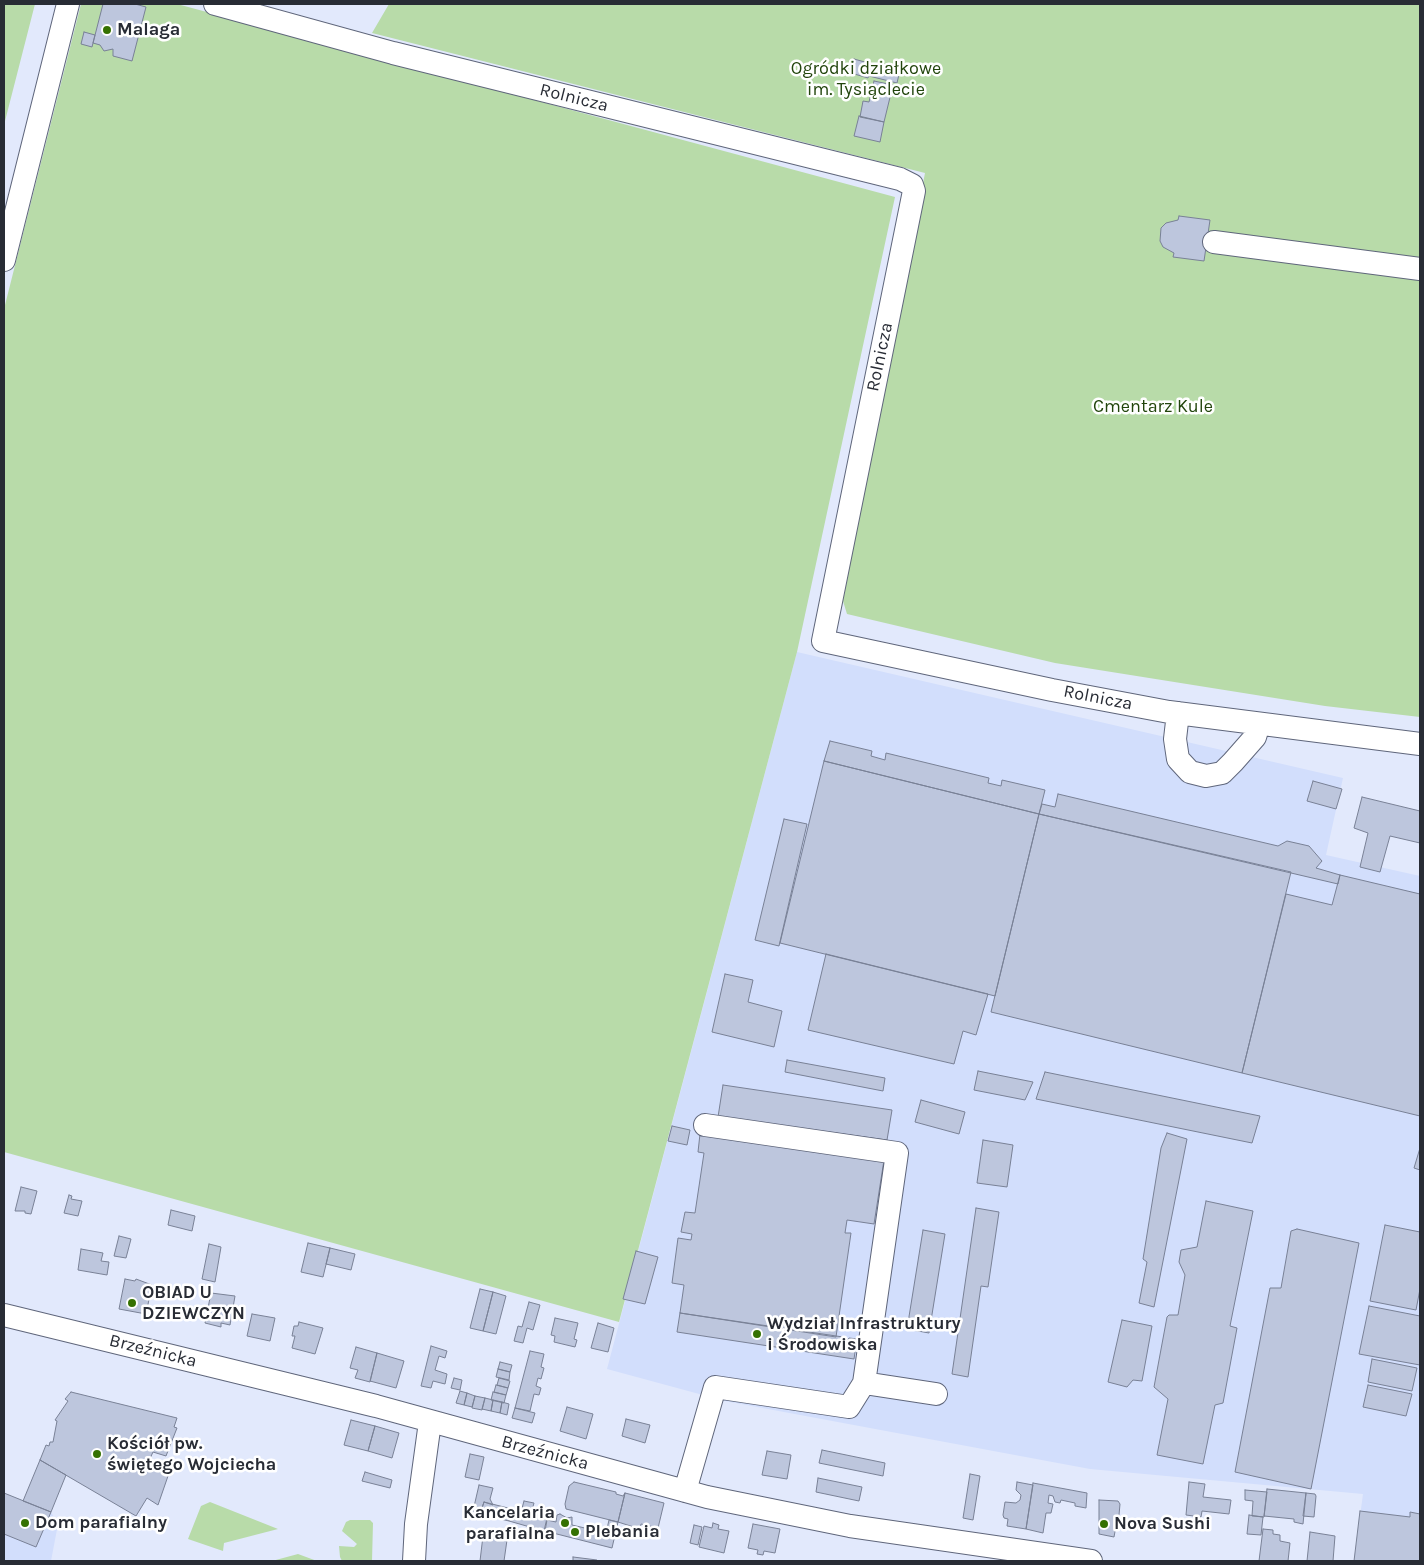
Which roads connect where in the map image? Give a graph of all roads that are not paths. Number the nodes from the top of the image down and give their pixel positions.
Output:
1 (68, 4) edge
2 (215, 4) edge
3 (1214, 242) dead end
4 (4, 260) edge
5 (1420, 269) edge
6 (1178, 713) junction
7 (1259, 724) junction
8 (1420, 744) edge
9 (704, 1125) dead end
10 (4, 1315) edge
11 (864, 1383) junction
12 (936, 1394) dead end
13 (430, 1422) junction
14 (686, 1491) junction
15 (414, 1561) edge
16 (1091, 1561) edge

1 - 4 street
2 - 6 street, Rolnicza
3 - 5 street
6 - 7 street, Rolnicza
6 - 7 street
7 - 8 street, Rolnicza
9 - 11 street
10 - 13 street, Brzeźnicka
11 - 12 street
11 - 14 street
13 - 14 street, Brzeźnicka
13 - 15 street
14 - 16 street, Brzeźnicka

